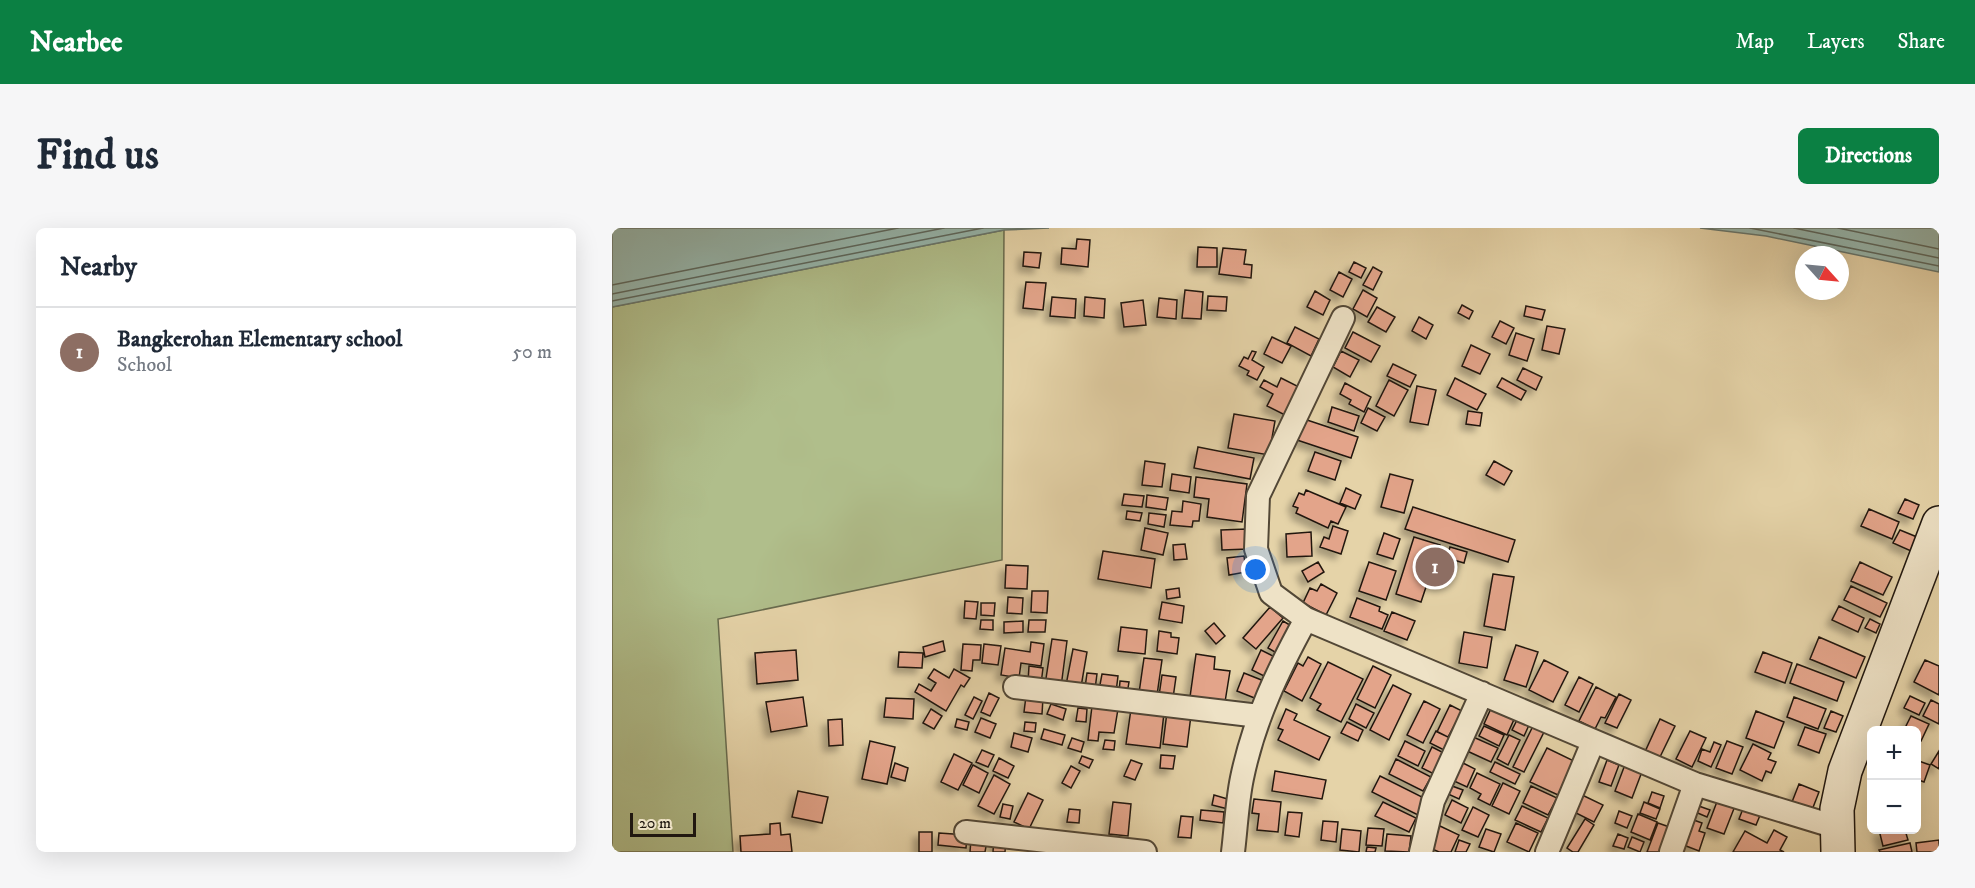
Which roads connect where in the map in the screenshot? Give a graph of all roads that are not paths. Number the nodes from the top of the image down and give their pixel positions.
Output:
1 (1343, 318) dead end
2 (1939, 523) edge
3 (1306, 619) junction
4 (1015, 687) dead end
5 (1482, 693) junction
6 (1259, 716) junction
7 (1593, 742) junction
8 (1695, 784) junction
9 (966, 832) dead end
10 (1837, 840) edge
11 (1145, 852) edge
12 (1233, 852) edge
13 (1421, 852) edge
14 (1547, 852) edge
15 (1671, 852) edge

1 - 3 street
2 - 10 main road
3 - 5 street
3 - 6 street
4 - 6 street
5 - 7 street
5 - 13 street
6 - 12 street
7 - 8 street
7 - 14 street
8 - 10 street
8 - 15 street
9 - 11 street

